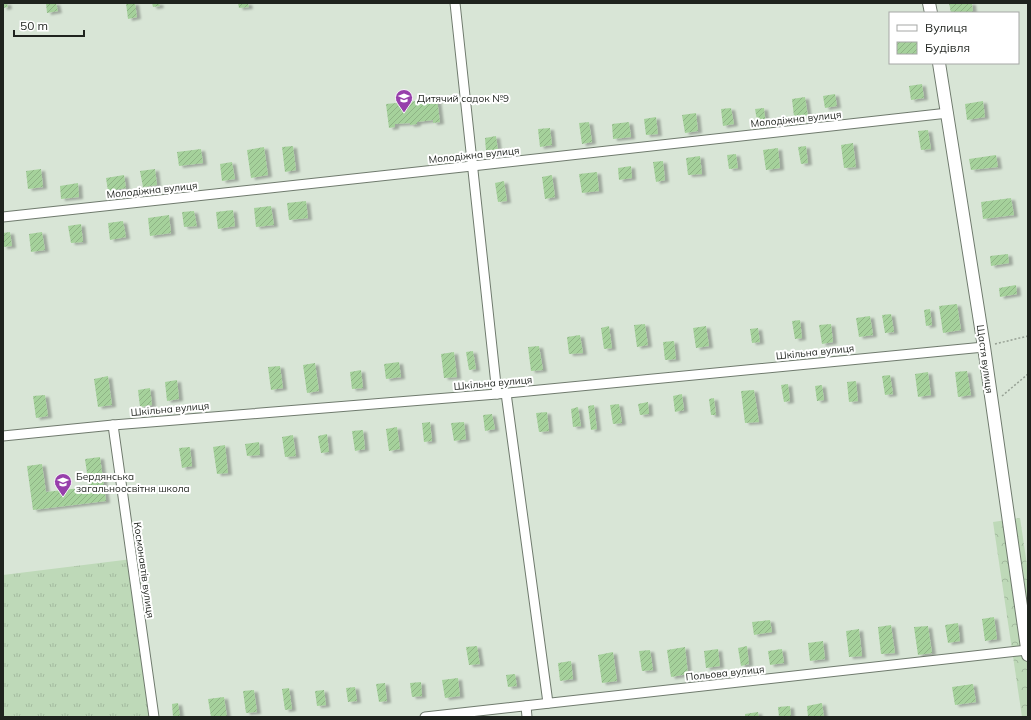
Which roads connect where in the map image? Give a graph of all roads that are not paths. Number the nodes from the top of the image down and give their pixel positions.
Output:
1 (455, 3) edge
2 (939, 64) edge
3 (948, 113) junction
4 (472, 166) junction
5 (3, 218) edge
6 (984, 347) junction
7 (506, 393) junction
8 (497, 394) junction
9 (113, 425) junction
10 (3, 436) edge
11 (1028, 653) edge
12 (548, 704) junction
13 (526, 706) junction
14 (154, 717) edge
15 (425, 717) edge
16 (527, 717) edge

1 - 4 street
2 - 3 street, Щастя вулиця
3 - 4 street, Молодіжна вулиця
3 - 6 street, Щастя вулиця
4 - 5 street, Молодіжна вулиця
4 - 8 street
6 - 7 street, Шкільна вулиця
6 - 11 street, Щастя вулиця
7 - 8 street, Шкільна вулиця
7 - 12 street
8 - 9 street, Шкільна вулиця
9 - 10 street, Шкільна вулиця
9 - 14 street, Космонавтів вулиця
11 - 12 street, Польова вулиця
12 - 13 street, Польова вулиця
13 - 15 street, Польова вулиця
13 - 16 street

